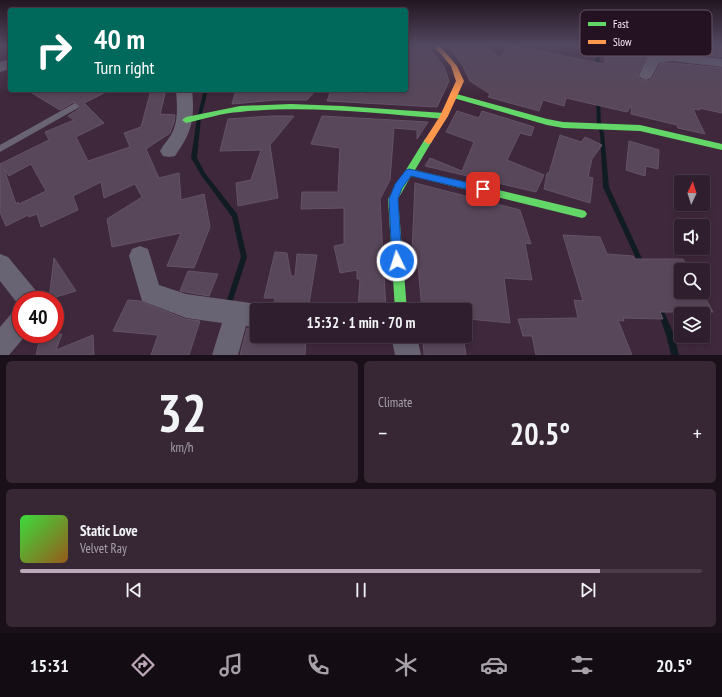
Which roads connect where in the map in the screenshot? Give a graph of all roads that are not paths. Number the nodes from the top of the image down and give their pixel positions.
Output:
1 (452, 63) edge
2 (651, 63) edge
3 (646, 75) dead end
4 (184, 92) edge
5 (452, 96) junction
6 (75, 106) dead end
7 (444, 116) junction
8 (186, 120) junction
9 (722, 147) edge
10 (0, 149) edge
11 (169, 151) dead end
12 (409, 172) junction
13 (582, 214) dead end
14 (140, 256) dead end
15 (0, 264) edge
16 (21, 291) edge
17 (400, 303) edge
18 (247, 315) edge
19 (12, 332) edge
20 (405, 343) edge
21 (0, 346) edge
22 (225, 355) edge
23 (408, 355) edge

1 - 5 street
2 - 3 street
4 - 8 street
5 - 7 street
5 - 9 street
6 - 10 lane
7 - 8 street
7 - 12 street
8 - 11 street
12 - 13 street
12 - 17 street
14 - 18 street
15 - 16 street
18 - 22 street
19 - 21 street
20 - 23 street

